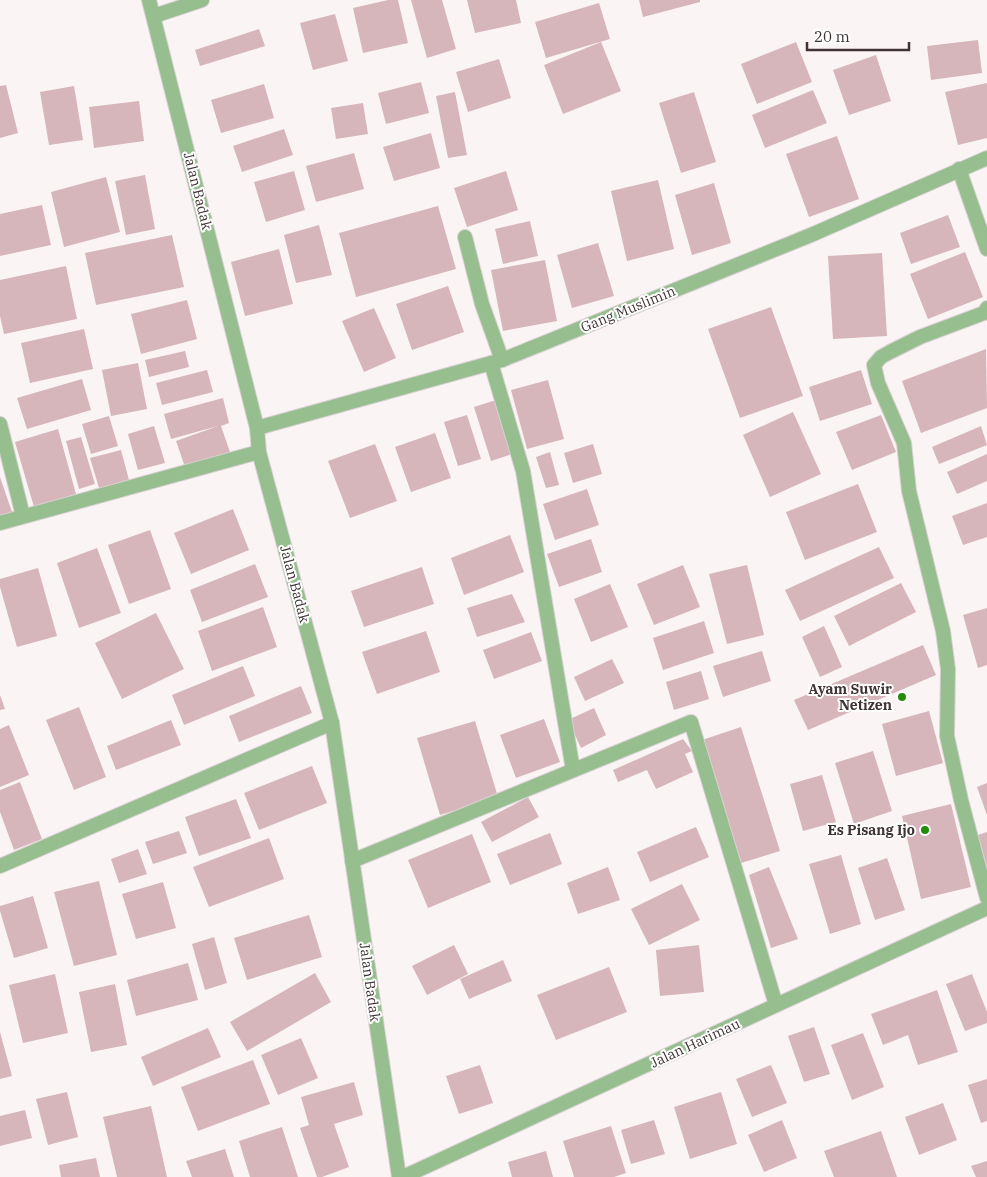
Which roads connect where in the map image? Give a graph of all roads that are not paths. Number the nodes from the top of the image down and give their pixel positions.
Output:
1 (148, 0) edge
2 (202, 0) edge
3 (154, 16) junction
4 (987, 158) edge
5 (958, 169) junction
6 (465, 237) dead end
7 (987, 249) edge
8 (987, 308) edge
9 (497, 361) junction
10 (0, 424) edge
11 (257, 428) junction
12 (259, 452) junction
13 (23, 516) junction
14 (0, 523) edge
15 (332, 723) junction
16 (573, 770) junction
17 (352, 861) junction
18 (0, 866) edge
19 (987, 898) edge
20 (987, 908) edge
21 (776, 1005) junction
22 (399, 1177) edge
23 (403, 1177) edge

1 - 3 street, Jalan Badak
2 - 3 street
3 - 11 street, Jalan Badak
4 - 5 street, Gang Muslimin
5 - 7 street
5 - 9 street, Gang Muslimin
6 - 9 street
8 - 19 street
9 - 11 street, Gang Muslimin
9 - 16 street
10 - 13 street
11 - 12 street, Jalan Badak
12 - 13 street
12 - 15 street, Jalan Badak
13 - 14 street
15 - 17 street, Jalan Badak
15 - 18 street
16 - 17 street
16 - 21 street
17 - 22 street, Jalan Badak
20 - 21 street, Jalan Harimau
21 - 23 street, Jalan Harimau

